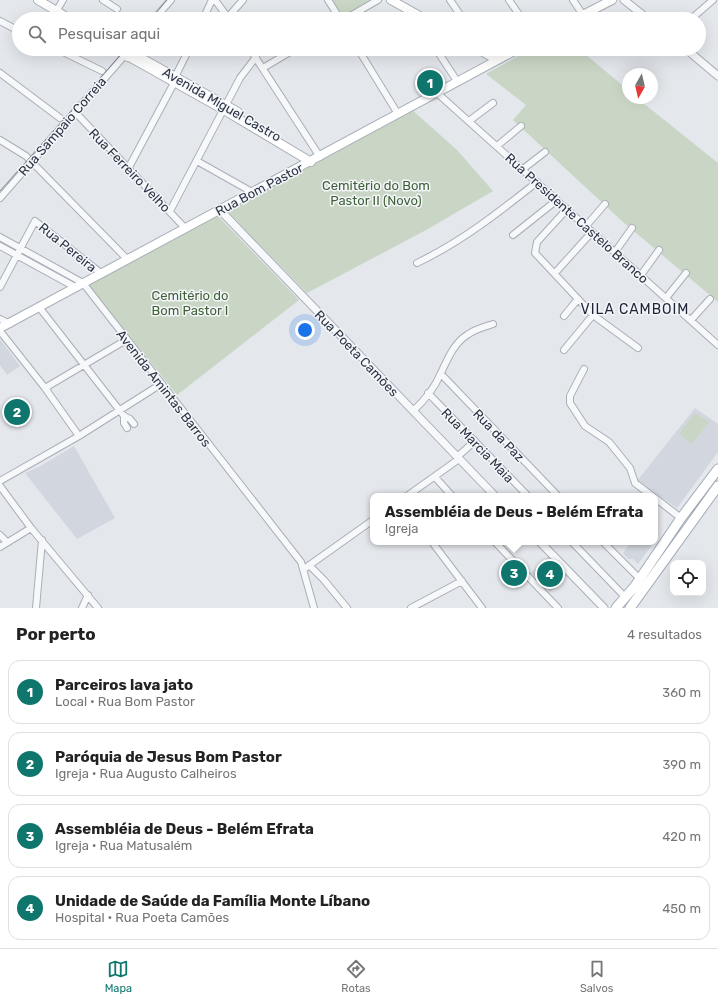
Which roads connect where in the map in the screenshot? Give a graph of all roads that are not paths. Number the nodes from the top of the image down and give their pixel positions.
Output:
1 (38, 0) edge
2 (63, 0) edge
3 (103, 0) edge
4 (171, 0) edge
5 (212, 0) edge
6 (215, 0) edge
7 (242, 0) edge
8 (328, 0) edge
9 (378, 0) edge
10 (391, 0) edge
11 (450, 0) edge
12 (509, 0) edge
13 (573, 0) edge
14 (611, 0) edge
15 (624, 0) edge
16 (713, 0) edge
17 (117, 9) dead end
18 (57, 10) junction
19 (411, 11) edge
20 (60, 12) edge
21 (160, 12) edge
22 (206, 12) edge
23 (224, 12) edge
24 (233, 12) edge
25 (336, 12) edge
26 (357, 12) edge
27 (458, 12) edge
28 (517, 12) edge
29 (577, 12) edge
30 (588, 12) edge
31 (639, 12) edge
32 (699, 12) edge
33 (0, 21) edge
34 (12, 27) edge
35 (71, 56) edge
36 (131, 56) edge
37 (134, 56) edge
38 (186, 56) edge
39 (283, 56) edge
40 (362, 56) edge
41 (441, 56) edge
42 (492, 56) edge
43 (505, 56) edge
44 (694, 56) edge
45 (256, 57) joint
46 (497, 60) junction
47 (263, 68) junction
48 (102, 71) dead end
49 (0, 73) edge
50 (718, 76) edge
51 (174, 80) junction
52 (457, 81) junction
53 (436, 92) junction
54 (493, 103) dead end
55 (226, 108) junction
56 (75, 112) junction
57 (398, 114) junction
58 (60, 118) dead end
59 (469, 121) junction
60 (521, 126) dead end
61 (0, 140) edge
62 (497, 146) junction
63 (545, 152) dead end
64 (315, 159) junction
65 (197, 161) junction
66 (32, 162) junction
67 (128, 169) junction
68 (523, 169) junction
69 (537, 182) junction
70 (252, 192) junction
71 (0, 198) edge
72 (557, 200) junction
73 (605, 204) dead end
74 (567, 209) junction
75 (220, 210) junction
76 (170, 212) junction
77 (586, 226) junction
78 (185, 228) junction
79 (632, 228) dead end
80 (592, 232) junction
81 (513, 235) dead end
82 (0, 237) edge
83 (0, 246) edge
84 (19, 248) junction
85 (659, 250) dead end
86 (615, 252) junction
87 (16, 255) junction
88 (128, 260) junction
89 (417, 263) dead end
90 (555, 273) junction
91 (686, 273) dead end
92 (102, 274) junction
93 (641, 275) junction
94 (79, 285) junction
95 (0, 287) edge
96 (666, 298) junction
97 (710, 298) dead end
98 (578, 300) junction
99 (39, 307) junction
100 (593, 315) junction
101 (564, 316) dead end
102 (0, 318) edge
103 (691, 320) junction
104 (10, 324) junction
105 (493, 324) dead end
106 (0, 330) edge
107 (126, 340) junction
108 (718, 344) edge
109 (638, 348) dead end
110 (564, 350) dead end
111 (84, 365) junction
112 (584, 369) dead end
113 (441, 374) junction
114 (161, 384) junction
115 (45, 388) junction
116 (428, 393) junction
117 (120, 410) junction
118 (413, 411) junction
119 (124, 416) junction
120 (134, 424) dead end
121 (127, 428) dead end
122 (79, 436) junction
123 (475, 441) junction
124 (458, 458) junction
125 (718, 469) edge
126 (435, 477) junction
127 (0, 481) edge
128 (0, 486) edge
129 (718, 486) edge
130 (411, 493) edge
131 (449, 493) edge
132 (492, 493) edge
133 (525, 493) edge
134 (555, 493) edge
135 (648, 493) edge
136 (658, 500) edge
137 (681, 518) junction
138 (370, 522) edge
139 (31, 528) junction
140 (0, 534) edge
141 (42, 540) junction
142 (7, 542) junction
143 (434, 545) edge
144 (498, 545) edge
145 (543, 545) edge
146 (575, 545) edge
147 (606, 545) edge
148 (664, 545) junction
149 (0, 547) edge
150 (672, 552) junction
151 (306, 567) junction
152 (640, 579) junction
153 (462, 581) junction
154 (88, 595) junction
155 (626, 598) junction
156 (418, 606) edge
157 (36, 608) edge
158 (82, 608) edge
159 (98, 608) edge
160 (314, 608) edge
161 (347, 608) edge
162 (411, 608) edge
163 (482, 608) edge
164 (558, 608) edge
165 (604, 608) edge
166 (616, 608) edge
167 (630, 608) edge

1 - 18 main road
2 - 18 street
3 - 17 street
4 - 21 street
5 - 22 street
6 - 23 street
7 - 24 street
8 - 25 street
9 - 26 street
10 - 19 main road
11 - 27 street
12 - 28 street
13 - 29 street
14 - 30 main road
15 - 31 street
16 - 32 street
18 - 20 main road
33 - 34 street
35 - 48 street
36 - 56 street, Rua Sampaio Correia
37 - 51 main road, Avenida Miguel Castro
38 - 51 street
39 - 47 street
40 - 57 street
41 - 52 street
42 - 46 main road
43 - 46 main road, Rua Bom Pastor
44 - 50 street
45 - 47 street
45 - 55 street
46 - 52 main road, Rua Bom Pastor
47 - 64 street
49 - 58 street
51 - 55 main road, Avenida Miguel Castro
51 - 67 street
52 - 53 main road, Rua Bom Pastor
53 - 57 main road, Rua Bom Pastor
53 - 59 street, Rua Presidente Castelo Branco
54 - 59 street
55 - 64 main road, Avenida Miguel Castro
55 - 65 street
56 - 66 street, Rua Sampaio Correia
56 - 67 street, Rua Ferreiro Velho
57 - 64 main road, Rua Bom Pastor
59 - 62 street, Rua Presidente Castelo Branco
60 - 62 street
61 - 66 street
62 - 68 street, Rua Presidente Castelo Branco
63 - 68 street
64 - 70 main road, Rua Bom Pastor
65 - 70 street
65 - 76 street
66 - 71 street, Rua Sampaio Correia
66 - 88 street
67 - 76 street, Rua Ferreiro Velho
68 - 69 street, Rua Presidente Castelo Branco
69 - 72 street, Rua Presidente Castelo Branco
69 - 89 street
70 - 75 main road, Rua Bom Pastor
72 - 74 street, Rua Presidente Castelo Branco
72 - 81 street
73 - 77 street
74 - 77 street, Rua Presidente Castelo Branco
74 - 90 street
75 - 78 main road, Rua Bom Pastor
75 - 118 street, Rua Poeta Camões
76 - 78 street, Rua Ferreiro Velho
77 - 80 street, Rua Presidente Castelo Branco
78 - 88 main road, Rua Bom Pastor
79 - 86 street
80 - 86 street, Rua Presidente Castelo Branco
80 - 90 street
82 - 84 street, Avenida Amintas Barros
83 - 87 street, Avenida Amintas Barros
84 - 87 street
84 - 92 street, Rua Pereira
84 - 94 street, Avenida Amintas Barros
85 - 93 street
86 - 93 street, Rua Presidente Castelo Branco
87 - 94 street, Avenida Amintas Barros
87 - 95 street
88 - 92 main road, Rua Bom Pastor
90 - 98 street
91 - 96 street
92 - 94 main road, Rua Bom Pastor
93 - 96 street, Rua Presidente Castelo Branco
94 - 99 main road, Rua Bom Pastor
94 - 107 street, Avenida Amintas Barros
96 - 103 street, Rua Presidente Castelo Branco
97 - 103 street
98 - 100 street
98 - 101 street
99 - 104 main road, Rua Bom Pastor
99 - 111 street
100 - 109 street
100 - 110 street
102 - 104 street
103 - 108 street, Rua Presidente Castelo Branco
104 - 106 main road, Rua Bom Pastor
105 - 113 street
106 - 115 street
107 - 111 street
107 - 114 street, Avenida Amintas Barros
111 - 115 street
111 - 117 street
112 - 135 street
113 - 116 street
113 - 134 street, Rua da Paz
114 - 117 street
114 - 151 street, Avenida Amintas Barros
115 - 122 street
116 - 118 street
116 - 123 street, Rua Marcia Maia
117 - 119 street
117 - 122 street
118 - 124 street, Rua Poeta Camões
119 - 120 street
119 - 121 street
122 - 127 street
123 - 124 street
123 - 133 street, Rua Marcia Maia
124 - 126 street
124 - 132 street, Rua Poeta Camões
125 - 137 main road
126 - 130 street
126 - 131 street
128 - 139 street
129 - 150 main road
136 - 137 street
137 - 148 main road
138 - 151 street
139 - 141 street
139 - 142 street
140 - 142 street
141 - 154 street
141 - 157 street
142 - 149 street
143 - 153 street
144 - 164 street
145 - 165 street
146 - 155 street
147 - 152 street
148 - 150 main road
148 - 152 main road
150 - 167 main road
151 - 160 street
151 - 161 street
152 - 155 main road
153 - 156 street
153 - 163 street
154 - 158 street
154 - 159 street
155 - 166 main road
156 - 162 street

